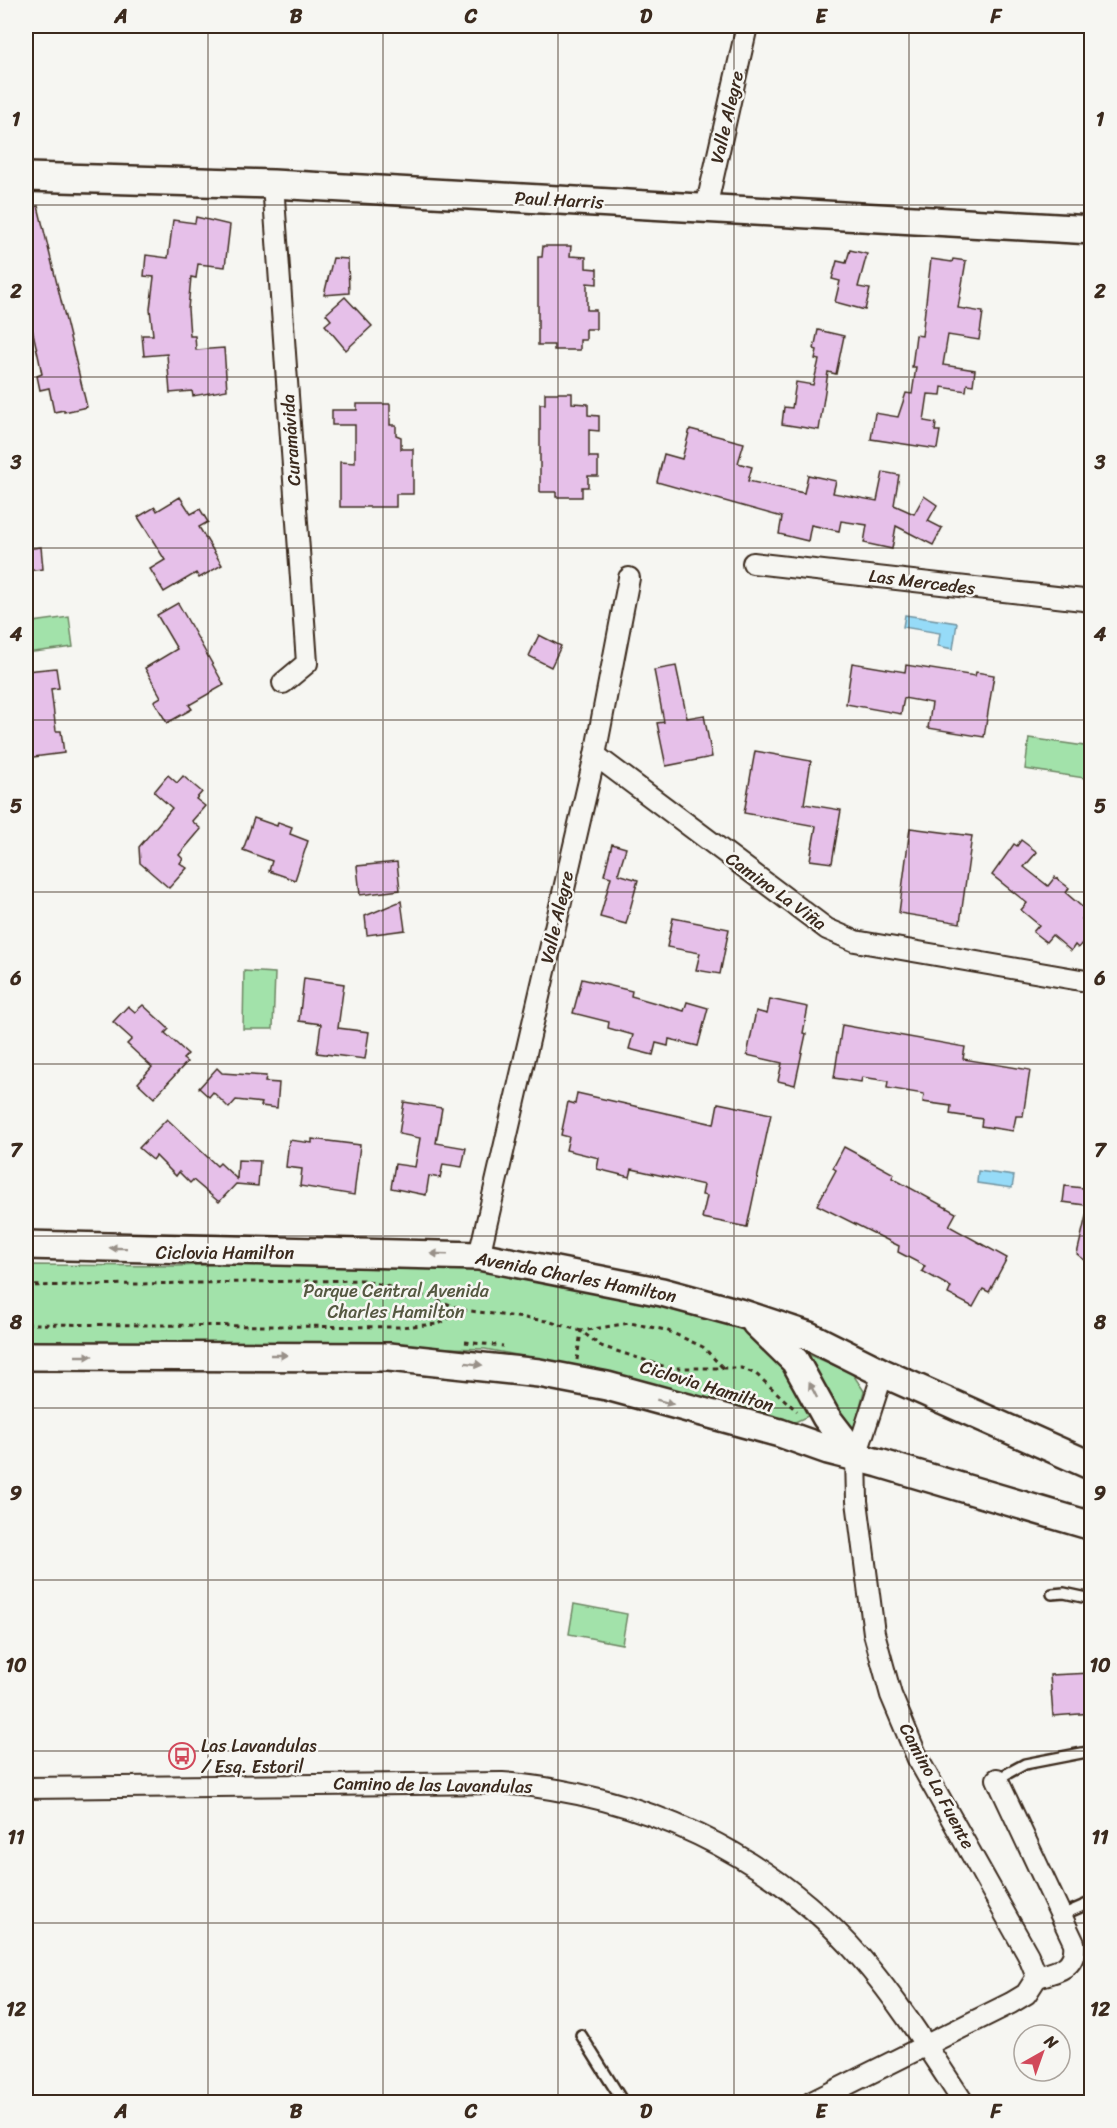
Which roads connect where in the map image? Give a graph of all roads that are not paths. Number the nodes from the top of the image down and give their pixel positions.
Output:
1 (747, 26) edge
2 (26, 177) edge
3 (273, 184) junction
4 (706, 208) junction
5 (1092, 230) edge
6 (753, 563) dead end
7 (629, 578) dead end
8 (1092, 602) edge
9 (283, 683) dead end
10 (595, 755) junction
11 (1092, 982) edge
12 (26, 1245) edge
13 (479, 1256) junction
14 (743, 1314) junction
15 (26, 1356) edge
16 (883, 1374) junction
17 (826, 1417) junction
18 (786, 1426) junction
19 (856, 1456) junction
20 (1092, 1466) edge
21 (1092, 1526) edge
22 (1052, 1594) dead end
23 (1092, 1599) edge
24 (1092, 1751) edge
25 (997, 1779) joint
26 (26, 1788) edge
27 (1092, 1902) edge
28 (1062, 1915) junction
29 (1037, 1977) junction
30 (581, 2035) dead end
31 (924, 2046) junction
32 (623, 2103) edge
33 (812, 2103) edge
34 (963, 2103) edge

1 - 4 street, Valle Alegre
2 - 3 main road, Paul Harris
3 - 4 main road, Paul Harris
3 - 9 street, Curamávida
4 - 5 main road, Paul Harris
6 - 8 street, Las Mercedes
7 - 10 street, Valle Alegre
10 - 11 street, Camino La Viña
10 - 13 street, Valle Alegre
13 -> 12 main road, Avenida Charles Hamilton
13 - 14 main road, Avenida Charles Hamilton
14 - 16 main road, Avenida Charles Hamilton
17 -> 14 main road
15 -> 18 main road
16 - 19 street, Camino La Fuente
16 - 20 main road, Avenida Charles Hamilton
17 - 18 main road
17 - 19 main road
18 - 19 main road
19 - 21 main road
19 - 29 street, Camino La Fuente
22 - 23 lane
24 - 25 lane
25 - 28 street
26 - 31 street, Camino de las Lavandulas
27 - 28 lane
28 - 29 street
29 - 31 street
30 - 32 lane
31 - 33 street
31 - 34 street, Camino de las Lavandulas

